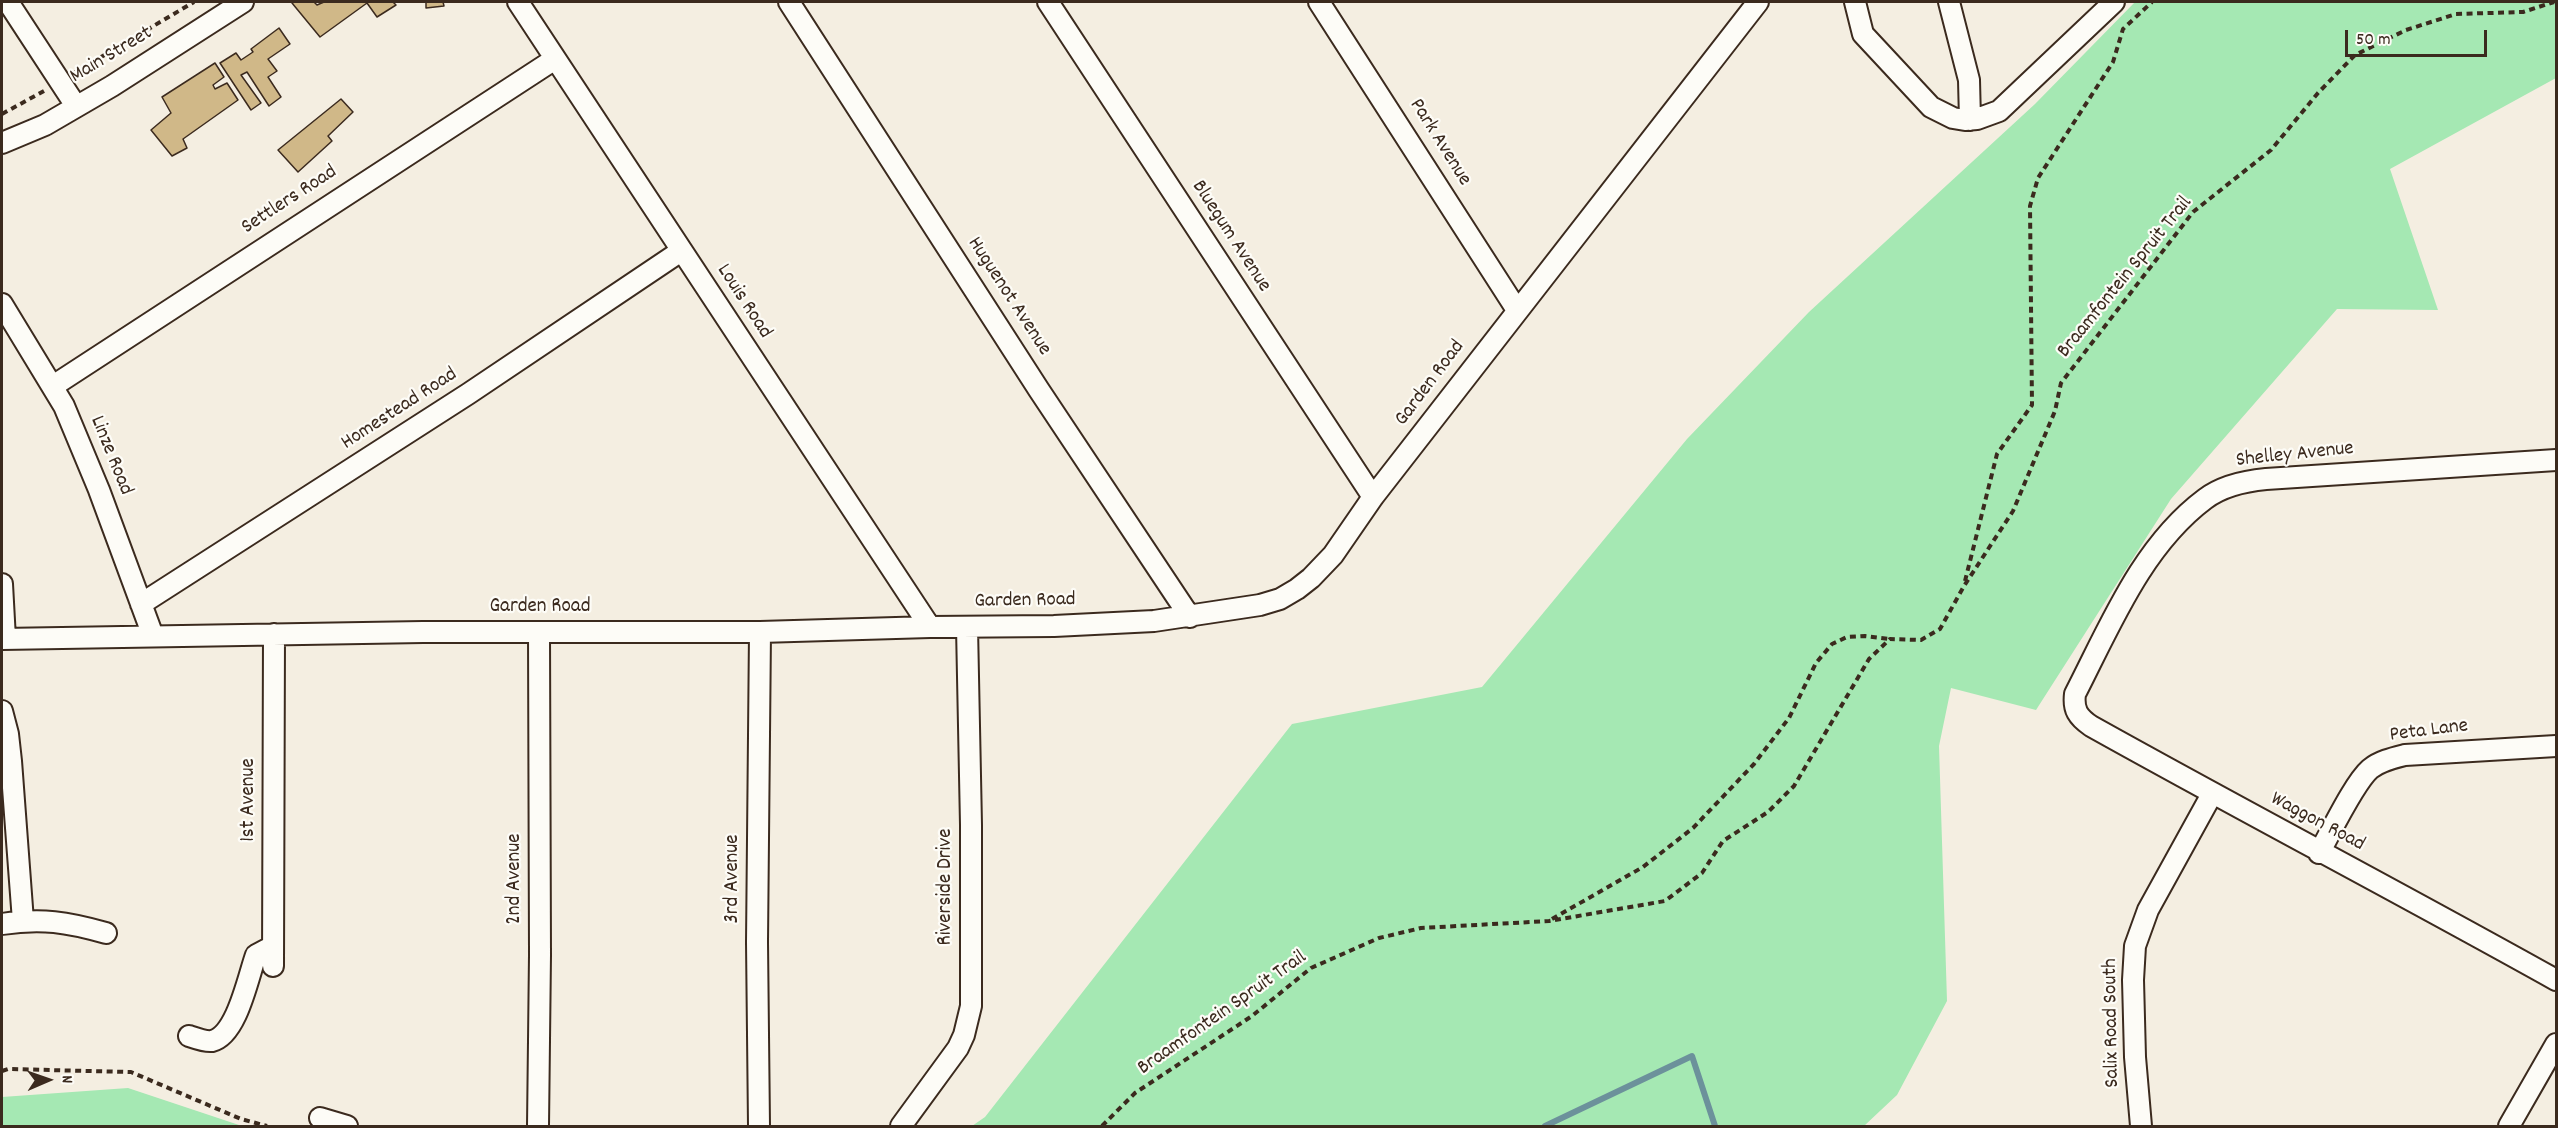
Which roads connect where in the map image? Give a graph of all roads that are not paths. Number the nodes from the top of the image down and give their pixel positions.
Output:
1 (8, 2) edge
2 (243, 2) edge
3 (518, 2) edge
4 (789, 2) edge
5 (1048, 2) edge
6 (1319, 2) edge
7 (1758, 2) edge
8 (1855, 2) edge
9 (1948, 2) edge
10 (2114, 2) edge
11 (555, 59) junction
12 (76, 106) junction
13 (1970, 120) junction
14 (2, 143) edge
15 (681, 250) junction
16 (2, 304) edge
17 (1517, 310) junction
18 (53, 386) junction
19 (2556, 460) edge
20 (1373, 497) junction
21 (2, 584) edge
22 (141, 604) junction
23 (1190, 616) junction
24 (930, 627) junction
25 (967, 627) junction
26 (539, 632) junction
27 (760, 632) junction
28 (274, 634) junction
29 (153, 636) junction
30 (3, 639) edge
31 (2074, 694) joint
32 (2, 711) edge
33 (2556, 746) edge
34 (2212, 794) junction
35 (2319, 853) junction
36 (23, 921) junction
37 (2, 924) edge
38 (106, 933) dead end
39 (273, 946) junction
40 (273, 966) dead end
41 (2556, 980) edge
42 (189, 1036) dead end
43 (2556, 1044) edge
44 (320, 1118) dead end
45 (347, 1126) edge
46 (538, 1126) edge
47 (759, 1126) edge
48 (901, 1126) edge
49 (2141, 1126) edge
50 (2510, 1126) edge

1 - 12 street
2 - 12 street, Main Street
3 - 11 street, Louis Road
4 - 23 street, Huguenot Avenue
5 - 20 street, Bluegum Avenue
6 - 17 street, Park Avenue
7 - 17 street, Garden Road
8 - 13 street
9 - 13 street
10 - 13 street
11 - 15 street, Louis Road
11 - 18 street, Settlers Road
12 - 14 street, Main Street
15 - 22 street, Homestead Road
15 - 24 street, Louis Road
16 - 18 street, Linze Road
17 - 20 street, Garden Road
18 - 22 street, Linze Road
19 - 31 street, Shelley Avenue
20 - 23 street, Garden Road
21 - 30 street
22 - 29 street, Linze Road
23 - 25 street, Garden Road
24 - 25 street, Garden Road
24 - 27 street, Garden Road
25 - 48 street, Riverside Drive
26 - 27 street, Garden Road
26 - 28 street, Garden Road
26 - 46 street, 2nd Avenue
27 - 47 street, 3rd Avenue
28 - 29 street, Garden Road
28 - 39 street, 1st Avenue
29 - 30 street, Garden Road
31 - 34 street, Waggon Road
32 - 36 street
33 - 35 street, Peta Lane
34 - 35 street, Waggon Road
34 - 49 street, Salix Road South
35 - 41 street, Waggon Road
36 - 37 street
36 - 38 street
39 - 40 street, 1st Avenue
39 - 42 street
43 - 50 street
44 - 45 street

